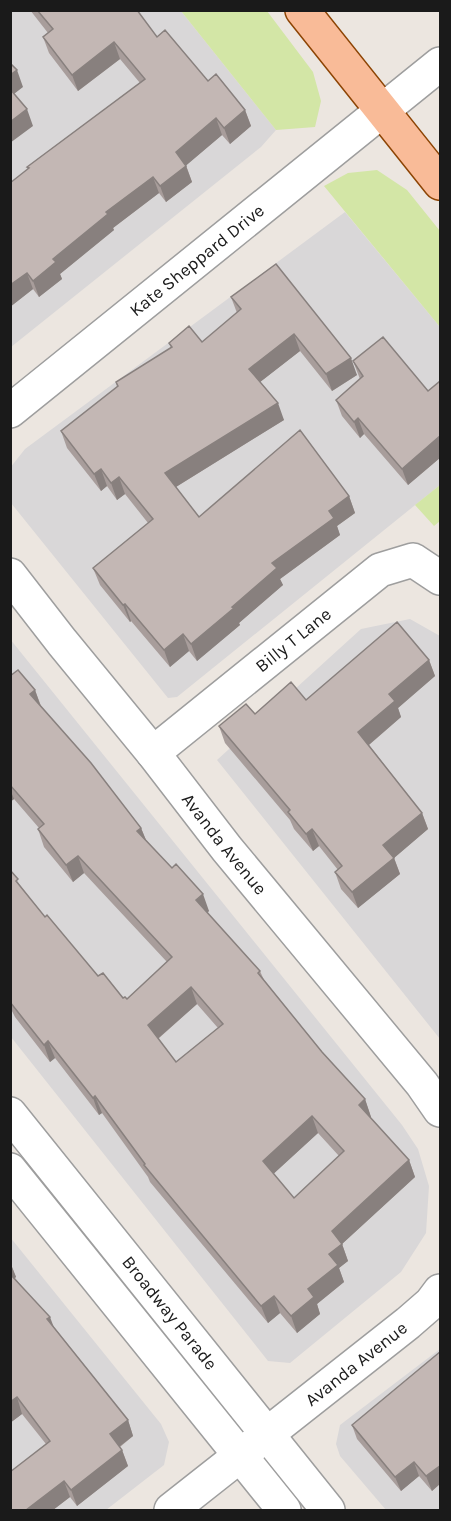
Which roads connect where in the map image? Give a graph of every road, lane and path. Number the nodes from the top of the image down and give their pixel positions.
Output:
1 (302, 10) edge
2 (441, 64) edge
3 (382, 111) junction
4 (441, 183) edge
5 (10, 411) edge
6 (10, 575) edge
7 (441, 578) edge
8 (153, 753) junction
9 (441, 1110) edge
10 (10, 1114) edge
11 (10, 1170) edge
12 (441, 1291) edge
13 (266, 1434) junction
14 (240, 1456) junction
15 (171, 1510) edge
16 (284, 1510) edge
17 (328, 1510) edge

1 - 3 main road
2 - 3 street, Kate Sheppard Drive
3 - 4 main road
3 - 5 street, Kate Sheppard Drive
6 - 8 street, Avanda Avenue
7 - 8 street, Billy T Lane
8 - 9 street, Avanda Avenue
10 - 13 street, Broadway Parade
11 - 14 street, Broadway Parade
12 - 13 street, Avanda Avenue
13 - 14 street, Avanda Avenue
13 - 17 street, Broadway Parade
14 - 15 street, Avanda Avenue
14 - 16 street, Broadway Parade

